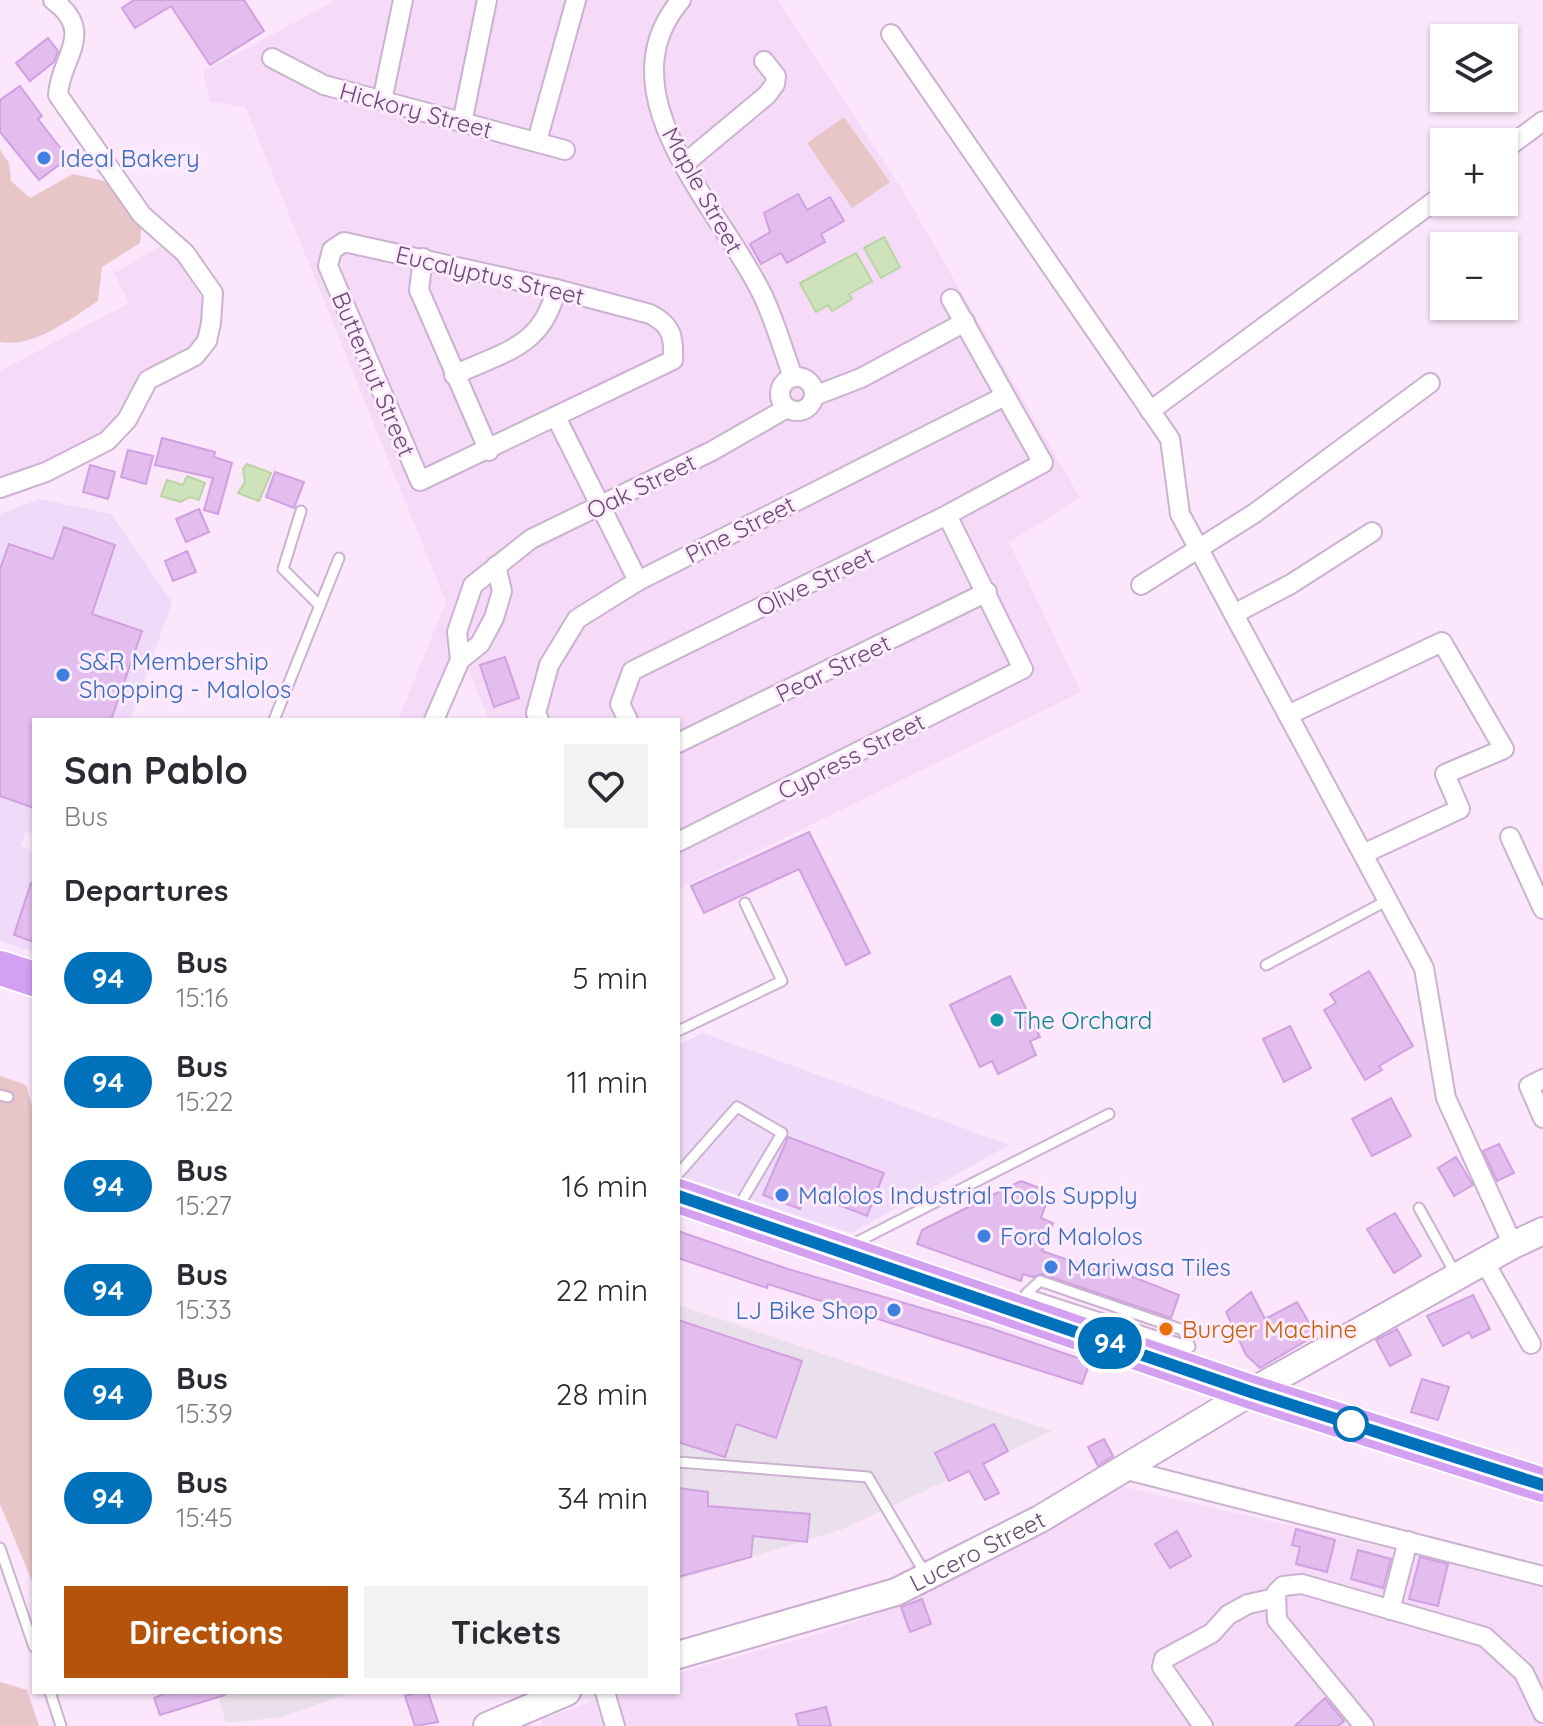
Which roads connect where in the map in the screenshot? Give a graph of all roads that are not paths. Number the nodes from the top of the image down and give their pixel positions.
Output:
1 (53, 0) edge
2 (403, 0) edge
3 (487, 0) edge
4 (576, 0) edge
5 (681, 0) edge
6 (891, 34) dead end
7 (272, 58) dead end
8 (764, 61) dead end
9 (382, 101) junction
10 (1543, 121) edge
11 (462, 123) junction
12 (1518, 140) edge
13 (537, 141) junction
14 (565, 150) dead end
15 (684, 164) junction
16 (1430, 204) edge
17 (423, 258) junction
18 (328, 266) joint
19 (556, 289) junction
20 (951, 299) dead end
21 (965, 322) junction
22 (454, 375) junction
23 (793, 377) junction
24 (1430, 383) dead end
25 (814, 396) junction
26 (1005, 396) junction
27 (787, 408) junction
28 (1150, 411) junction
29 (556, 417) junction
30 (489, 451) junction
31 (0, 488) edge
32 (602, 507) junction
33 (301, 511) dead end
34 (947, 515) junction
35 (1372, 532) dead end
36 (1199, 548) junction
37 (339, 558) dead end
38 (496, 566) junction
39 (638, 581) junction
40 (1141, 585) dead end
41 (987, 592) junction
42 (320, 606) junction
43 (1234, 614) junction
44 (460, 660) junction
45 (1288, 715) junction
46 (275, 718) edge
47 (435, 718) edge
48 (538, 718) edge
49 (627, 718) edge
50 (680, 742) edge
51 (1510, 837) dead end
52 (680, 841) edge
53 (1363, 854) junction
54 (1388, 900) junction
55 (745, 903) dead end
56 (1543, 909) edge
57 (1266, 965) dead end
58 (0, 968) edge
59 (32, 978) edge
60 (680, 1030) edge
61 (1543, 1079) edge
62 (1109, 1114) dead end
63 (1543, 1118) edge
64 (680, 1172) edge
65 (680, 1197) edge
66 (1419, 1208) dead end
67 (734, 1214) junction
68 (1543, 1231) edge
69 (1513, 1245) junction
70 (839, 1251) junction
71 (1484, 1261) junction
72 (1456, 1276) junction
73 (1108, 1331) junction
74 (1531, 1344) dead end
75 (1251, 1392) junction
76 (680, 1462) edge
77 (1127, 1470) junction
78 (1543, 1485) edge
79 (1408, 1541) junction
80 (0, 1548) edge
81 (1543, 1576) edge
82 (927, 1577) junction
83 (1275, 1598) junction
84 (1390, 1610) junction
85 (32, 1637) edge
86 (680, 1654) edge
87 (51, 1694) edge
88 (562, 1694) edge
89 (606, 1694) edge
90 (1543, 1713) edge
91 (61, 1726) edge
92 (487, 1726) edge
93 (615, 1726) edge
94 (1203, 1726) edge
95 (1364, 1726) edge

1 - 31 street
2 - 9 street
3 - 11 street
4 - 13 street
5 - 15 street, Maple Street
6 - 28 street
7 - 9 street, Hickory Street
8 - 15 street
9 - 11 street, Hickory Street
10 - 12 street
11 - 13 street, Hickory Street
13 - 14 street, Hickory Street
15 - 23 street, Maple Street
16 - 28 street
17 - 18 street, Eucalyptus Street
17 - 19 street, Eucalyptus Street
17 - 22 street
18 - 30 street, Butternut Street
19 - 22 street
19 - 29 street, Eucalyptus Street
20 - 21 street
21 - 25 street
21 - 26 street
22 - 30 street
23 - 25 street
23 - 27 street
24 - 36 street
25 - 27 street
26 - 34 street, Olive Street
26 - 39 street, Pine Street
27 - 32 street, Oak Street
28 - 36 street
29 - 30 street
29 - 32 street
32 - 38 street, Oak Street
32 - 39 street
33 - 42 lane
34 - 41 street
34 - 49 street, Olive Street
35 - 43 street
36 - 40 street
36 - 43 street
37 - 42 lane
38 - 44 street, Oak Street
38 - 44 street
39 - 48 street, Pine Street
41 - 50 street, Pear Street
41 - 52 street, Cypress Street
42 - 46 lane
43 - 45 street
44 - 47 street
45 - 53 street
45 - 53 street
51 - 56 street
53 - 54 street
54 - 57 lane
54 - 69 street
55 - 60 lane
58 - 59 highway
61 - 63 street
62 - 70 lane
64 - 67 lane
65 - 67 highway
66 - 72 lane
67 - 70 highway
68 - 69 street, Lucero Street
69 - 71 street, Lucero Street
70 - 73 highway
71 - 72 street, Lucero Street
71 - 74 street
72 - 75 street, Lucero Street
73 - 73 lane
73 - 75 highway
75 - 77 street, Lucero Street
75 - 78 highway
76 - 82 lane
77 - 79 street
77 - 82 street, Lucero Street
79 - 81 street
79 - 84 street
80 - 85 lane
82 - 86 street, Lucero Street
83 - 84 street
83 - 94 street
83 - 95 street
84 - 90 street
87 - 91 lane
88 - 92 street
89 - 93 street

